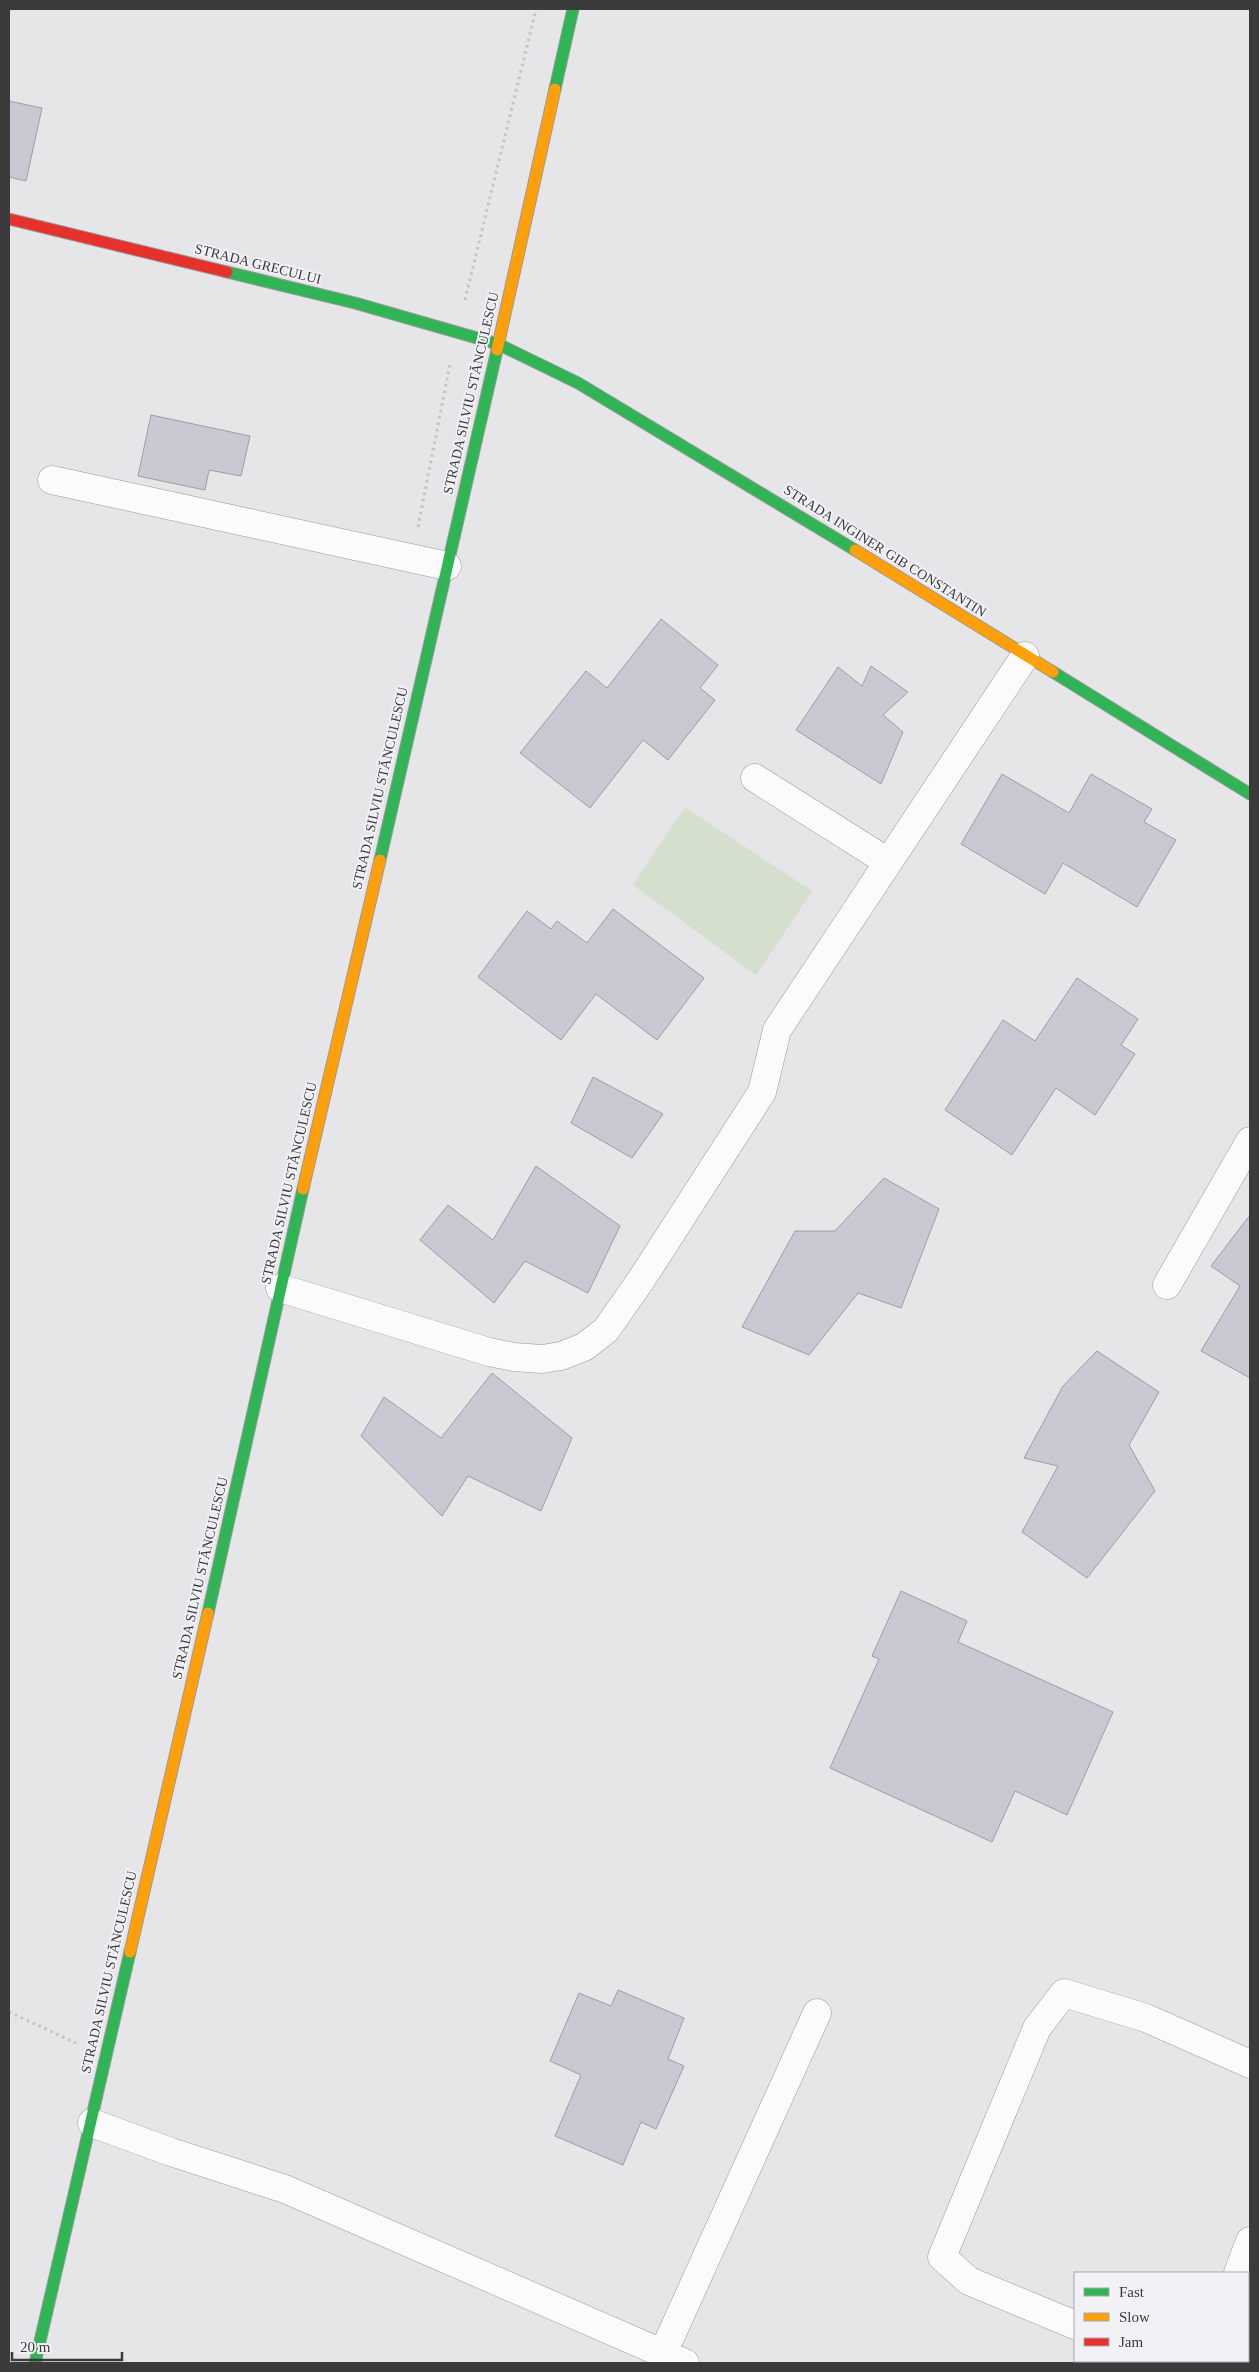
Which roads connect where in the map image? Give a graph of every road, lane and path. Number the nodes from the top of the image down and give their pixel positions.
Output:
1 (573, 9) edge
2 (9, 219) edge
3 (498, 344) junction
4 (52, 480) dead end
5 (447, 566) junction
6 (1025, 656) junction
7 (755, 778) dead end
8 (1250, 794) edge
9 (888, 862) junction
10 (1250, 1141) edge
11 (1167, 1285) dead end
12 (280, 1288) junction
13 (9, 2012) edge
14 (817, 2013) dead end
15 (104, 2056) junction
16 (1250, 2064) edge
17 (92, 2123) junction
18 (1250, 2241) edge
19 (1238, 2272) edge
20 (1074, 2325) edge
21 (674, 2358) edge
22 (35, 2363) edge

1 - 3 main road, STRADA SILVIU STĂNCULESCU
2 - 3 main road, STRADA GRECULUI
3 - 5 main road, STRADA SILVIU STĂNCULESCU
3 - 6 main road, STRADA INGINER GIB CONSTANTIN
4 - 5 street
5 - 12 main road, STRADA SILVIU STĂNCULESCU
6 - 8 main road, STRADA INGINER GIB CONSTANTIN
6 - 9 street
7 - 9 street
9 - 12 street
10 - 11 street
12 - 15 main road, STRADA SILVIU STĂNCULESCU
13 - 15 path
14 - 21 street
15 - 17 main road, STRADA SILVIU STĂNCULESCU
16 - 20 street
17 - 21 street
17 - 22 main road, STRADA SILVIU STĂNCULESCU
18 - 19 street

